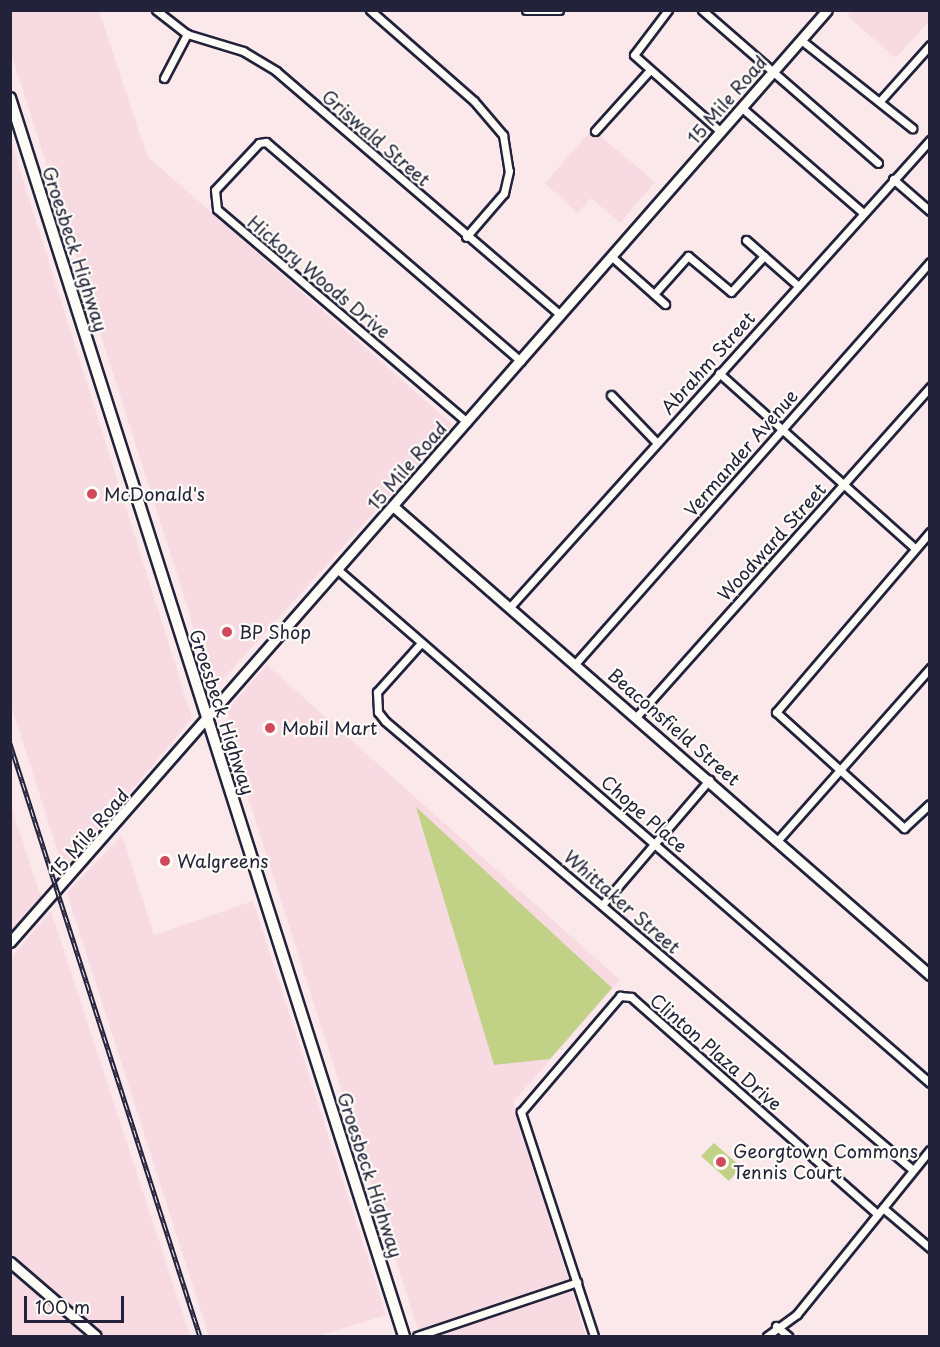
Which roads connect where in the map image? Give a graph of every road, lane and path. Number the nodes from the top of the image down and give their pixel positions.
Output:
1 (156, 10) edge
2 (370, 10) edge
3 (526, 10) edge
4 (559, 10) edge
5 (668, 10) edge
6 (702, 10) edge
7 (827, 10) edge
8 (186, 34) junction
9 (801, 40) junction
10 (930, 45) edge
11 (649, 70) junction
12 (774, 72) junction
13 (164, 78) dead end
14 (10, 98) edge
15 (880, 100) junction
16 (742, 108) junction
17 (912, 128) dead end
18 (595, 131) dead end
19 (721, 132) junction
20 (930, 140) edge
21 (878, 163) dead end
22 (893, 179) junction
23 (930, 211) edge
24 (862, 212) junction
25 (466, 237) junction
26 (746, 240) dead end
27 (764, 256) junction
28 (612, 257) junction
29 (930, 262) edge
30 (797, 285) junction
31 (654, 294) junction
32 (665, 304) dead end
33 (561, 315) junction
34 (521, 361) junction
35 (719, 373) junction
36 (930, 387) edge
37 (611, 395) dead end
38 (467, 422) junction
39 (783, 429) junction
40 (657, 443) junction
41 (844, 484) junction
42 (394, 507) junction
43 (930, 532) edge
44 (915, 548) junction
45 (338, 570) junction
46 (510, 607) junction
47 (421, 643) junction
48 (575, 664) junction
49 (930, 668) edge
50 (637, 716) junction
51 (208, 722) junction
52 (838, 771) junction
53 (709, 780) junction
54 (930, 804) edge
55 (778, 840) junction
56 (655, 844) junction
57 (602, 904) junction
58 (10, 942) edge
59 (930, 975) edge
60 (930, 1083) edge
61 (930, 1150) edge
62 (913, 1170) junction
63 (882, 1208) junction
64 (877, 1214) junction
65 (930, 1248) edge
66 (10, 1262) edge
67 (577, 1282) junction
68 (776, 1326) junction
69 (96, 1336) edge
70 (404, 1336) edge
71 (417, 1336) edge
72 (594, 1336) edge
73 (767, 1336) edge
74 (788, 1336) edge

1 - 8 street, Griswald Street
2 - 25 street
3 - 4 street
5 - 11 street
6 - 12 street
7 - 9 main road, 15 Mile Road
8 - 13 street
8 - 25 street, Griswald Street
9 - 12 main road, 15 Mile Road
9 - 15 street
10 - 15 street
11 - 18 street
11 - 19 street
12 - 16 main road, 15 Mile Road
12 - 21 street
14 - 51 main road, Groesbeck Highway
15 - 17 street
16 - 19 main road, 15 Mile Road
16 - 24 street
19 - 28 main road, 15 Mile Road
20 - 22 street, Abrahm Street
22 - 23 street
22 - 24 street, Abrahm Street
24 - 30 street, Abrahm Street
25 - 33 street, Griswald Street
26 - 27 street
27 - 30 street
27 - 31 street
28 - 31 street
28 - 33 main road, 15 Mile Road
29 - 39 street, Vermander Avenue
30 - 35 street, Abrahm Street
31 - 32 street
33 - 34 main road, 15 Mile Road
34 - 38 main road, 15 Mile Road
34 - 38 street, Hickory Woods Drive
35 - 39 street
35 - 40 street, Abrahm Street
36 - 41 street, Woodward Street
37 - 40 street
38 - 42 main road, 15 Mile Road
39 - 41 street
39 - 48 street, Vermander Avenue
40 - 46 street, Abrahm Street
41 - 44 street
41 - 50 street, Woodward Street
42 - 45 main road, 15 Mile Road
42 - 46 main road, Beaconsfield Street
43 - 44 street
44 - 52 street
45 - 47 street, Chope Place
45 - 51 main road, 15 Mile Road
46 - 48 main road, Beaconsfield Street
47 - 56 street, Chope Place
47 - 57 street, Whittaker Street
48 - 50 main road, Beaconsfield Street
49 - 52 street
50 - 53 main road, Beaconsfield Street
51 - 58 main road, 15 Mile Road
51 - 70 main road, Groesbeck Highway
52 - 54 street
52 - 55 street
53 - 55 main road, Beaconsfield Street
53 - 56 street
55 - 59 main road, Beaconsfield Street
56 - 57 street
56 - 60 street, Chope Place
57 - 62 street, Whittaker Street
61 - 62 street
62 - 63 street
63 - 64 street
63 - 65 street
64 - 67 street, Clinton Plaza Drive
64 - 68 street
66 - 69 main road
67 - 71 street
67 - 72 street, Clinton Plaza Drive
68 - 73 street
68 - 74 street

